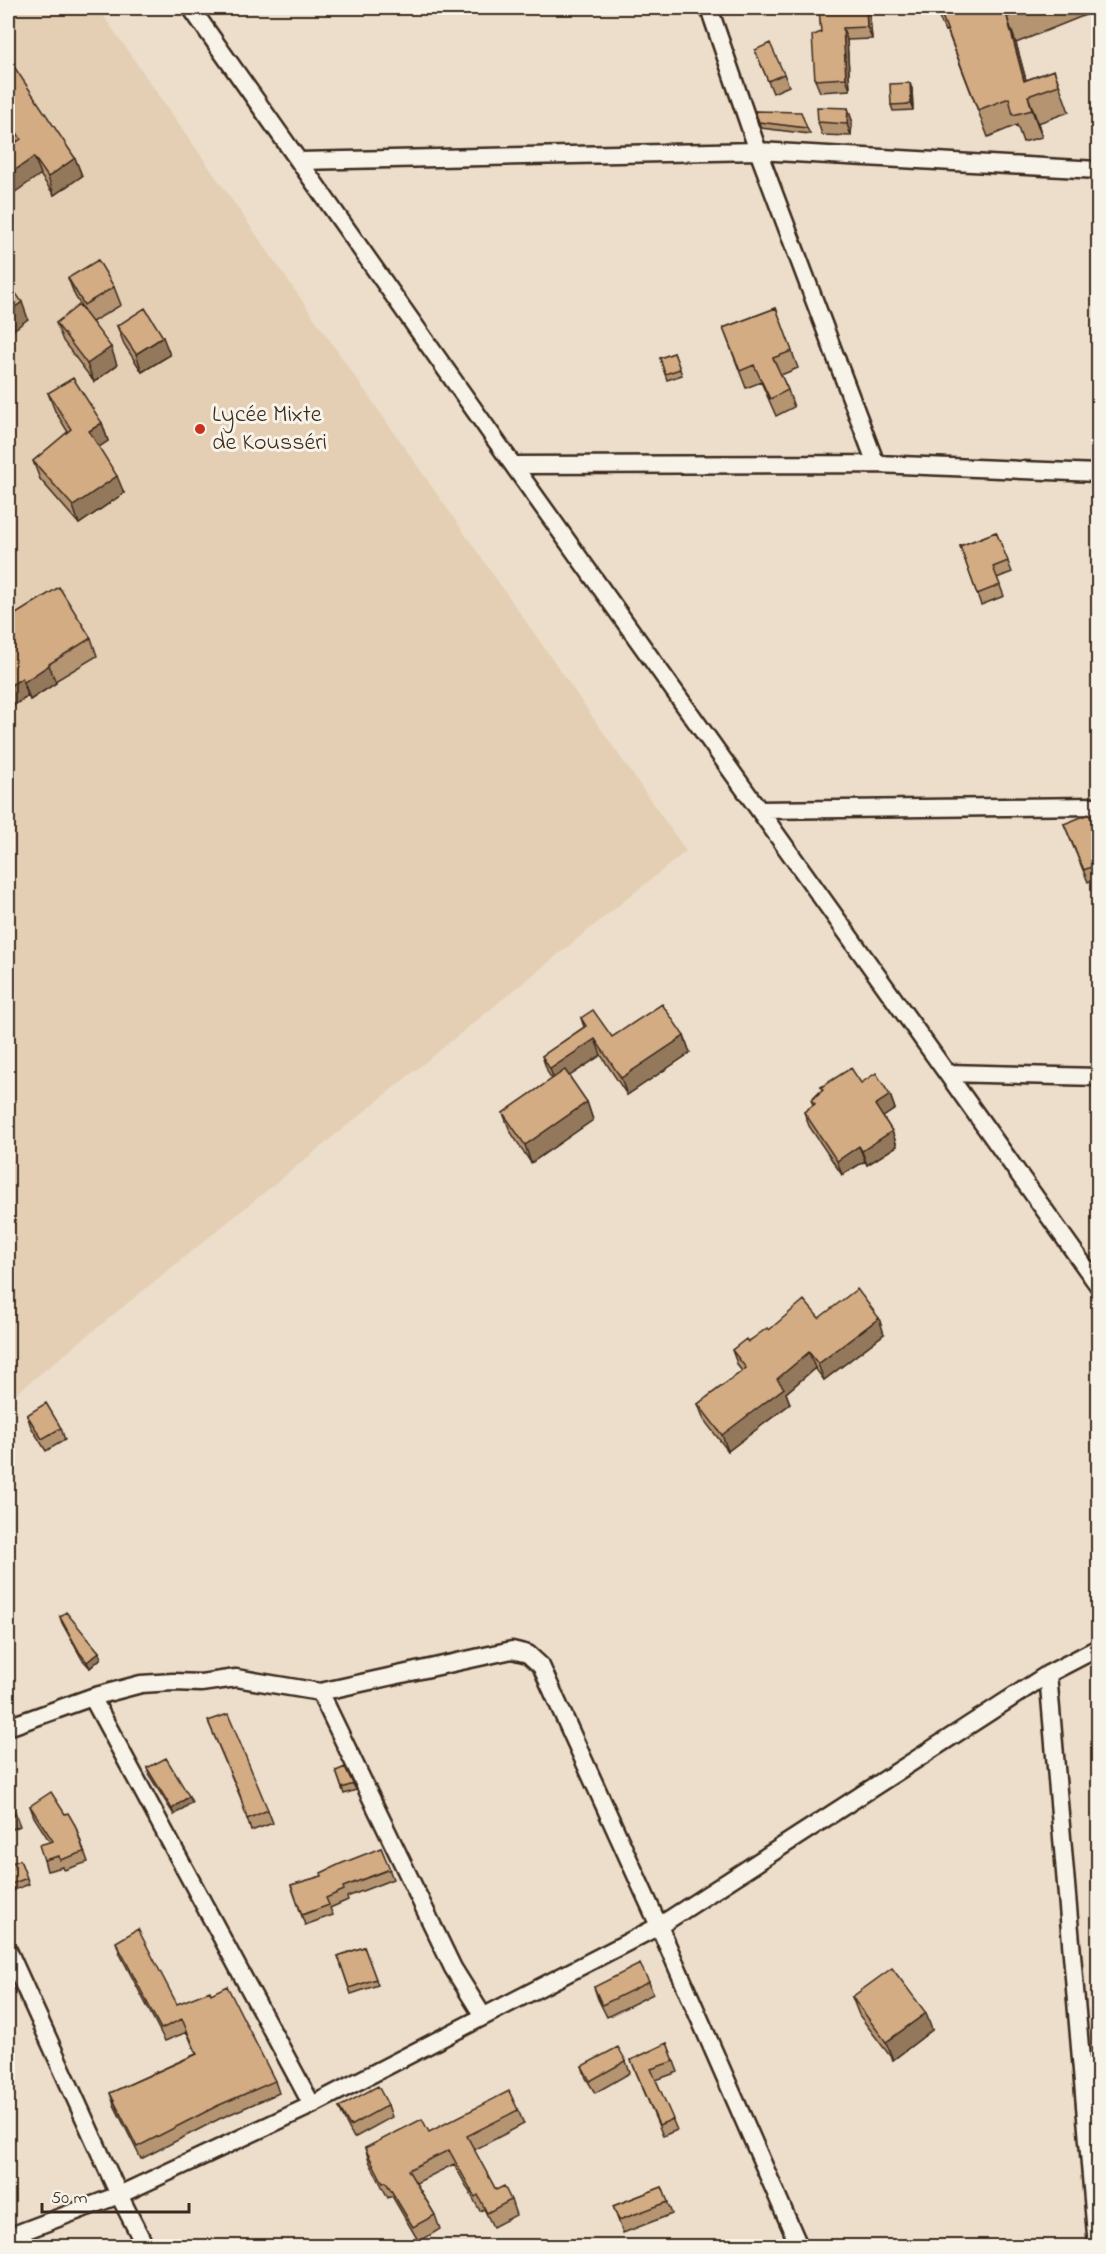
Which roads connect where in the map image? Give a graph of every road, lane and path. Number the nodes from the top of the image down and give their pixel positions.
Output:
1 (191, 8) edge
2 (709, 8) edge
3 (758, 151) junction
4 (299, 161) junction
5 (1098, 170) edge
6 (876, 464) junction
7 (513, 465) junction
8 (1098, 472) edge
9 (1098, 806) edge
10 (760, 810) junction
11 (947, 1073) junction
12 (1098, 1077) edge
13 (1098, 1285) edge
14 (1098, 1648) edge
15 (1048, 1674) junction
16 (320, 1692) junction
17 (92, 1697) junction
18 (8, 1727) edge
19 (659, 1926) junction
20 (8, 1950) edge
21 (483, 2016) junction
22 (312, 2105) junction
23 (119, 2195) junction
24 (8, 2237) edge
25 (145, 2247) edge
26 (799, 2247) edge
27 (1097, 2247) edge

1 - 4 street
2 - 3 street
3 - 4 street
3 - 5 street
3 - 6 street
4 - 7 street
6 - 7 street
6 - 8 street
7 - 10 street
9 - 10 street
10 - 11 street
11 - 12 street
11 - 13 street
14 - 15 street
15 - 19 street
15 - 27 street
16 - 17 street
16 - 19 street
16 - 21 street
17 - 18 street
17 - 22 street
19 - 21 street
19 - 26 street
20 - 23 street
21 - 22 street
22 - 23 street
23 - 24 street
23 - 25 street

